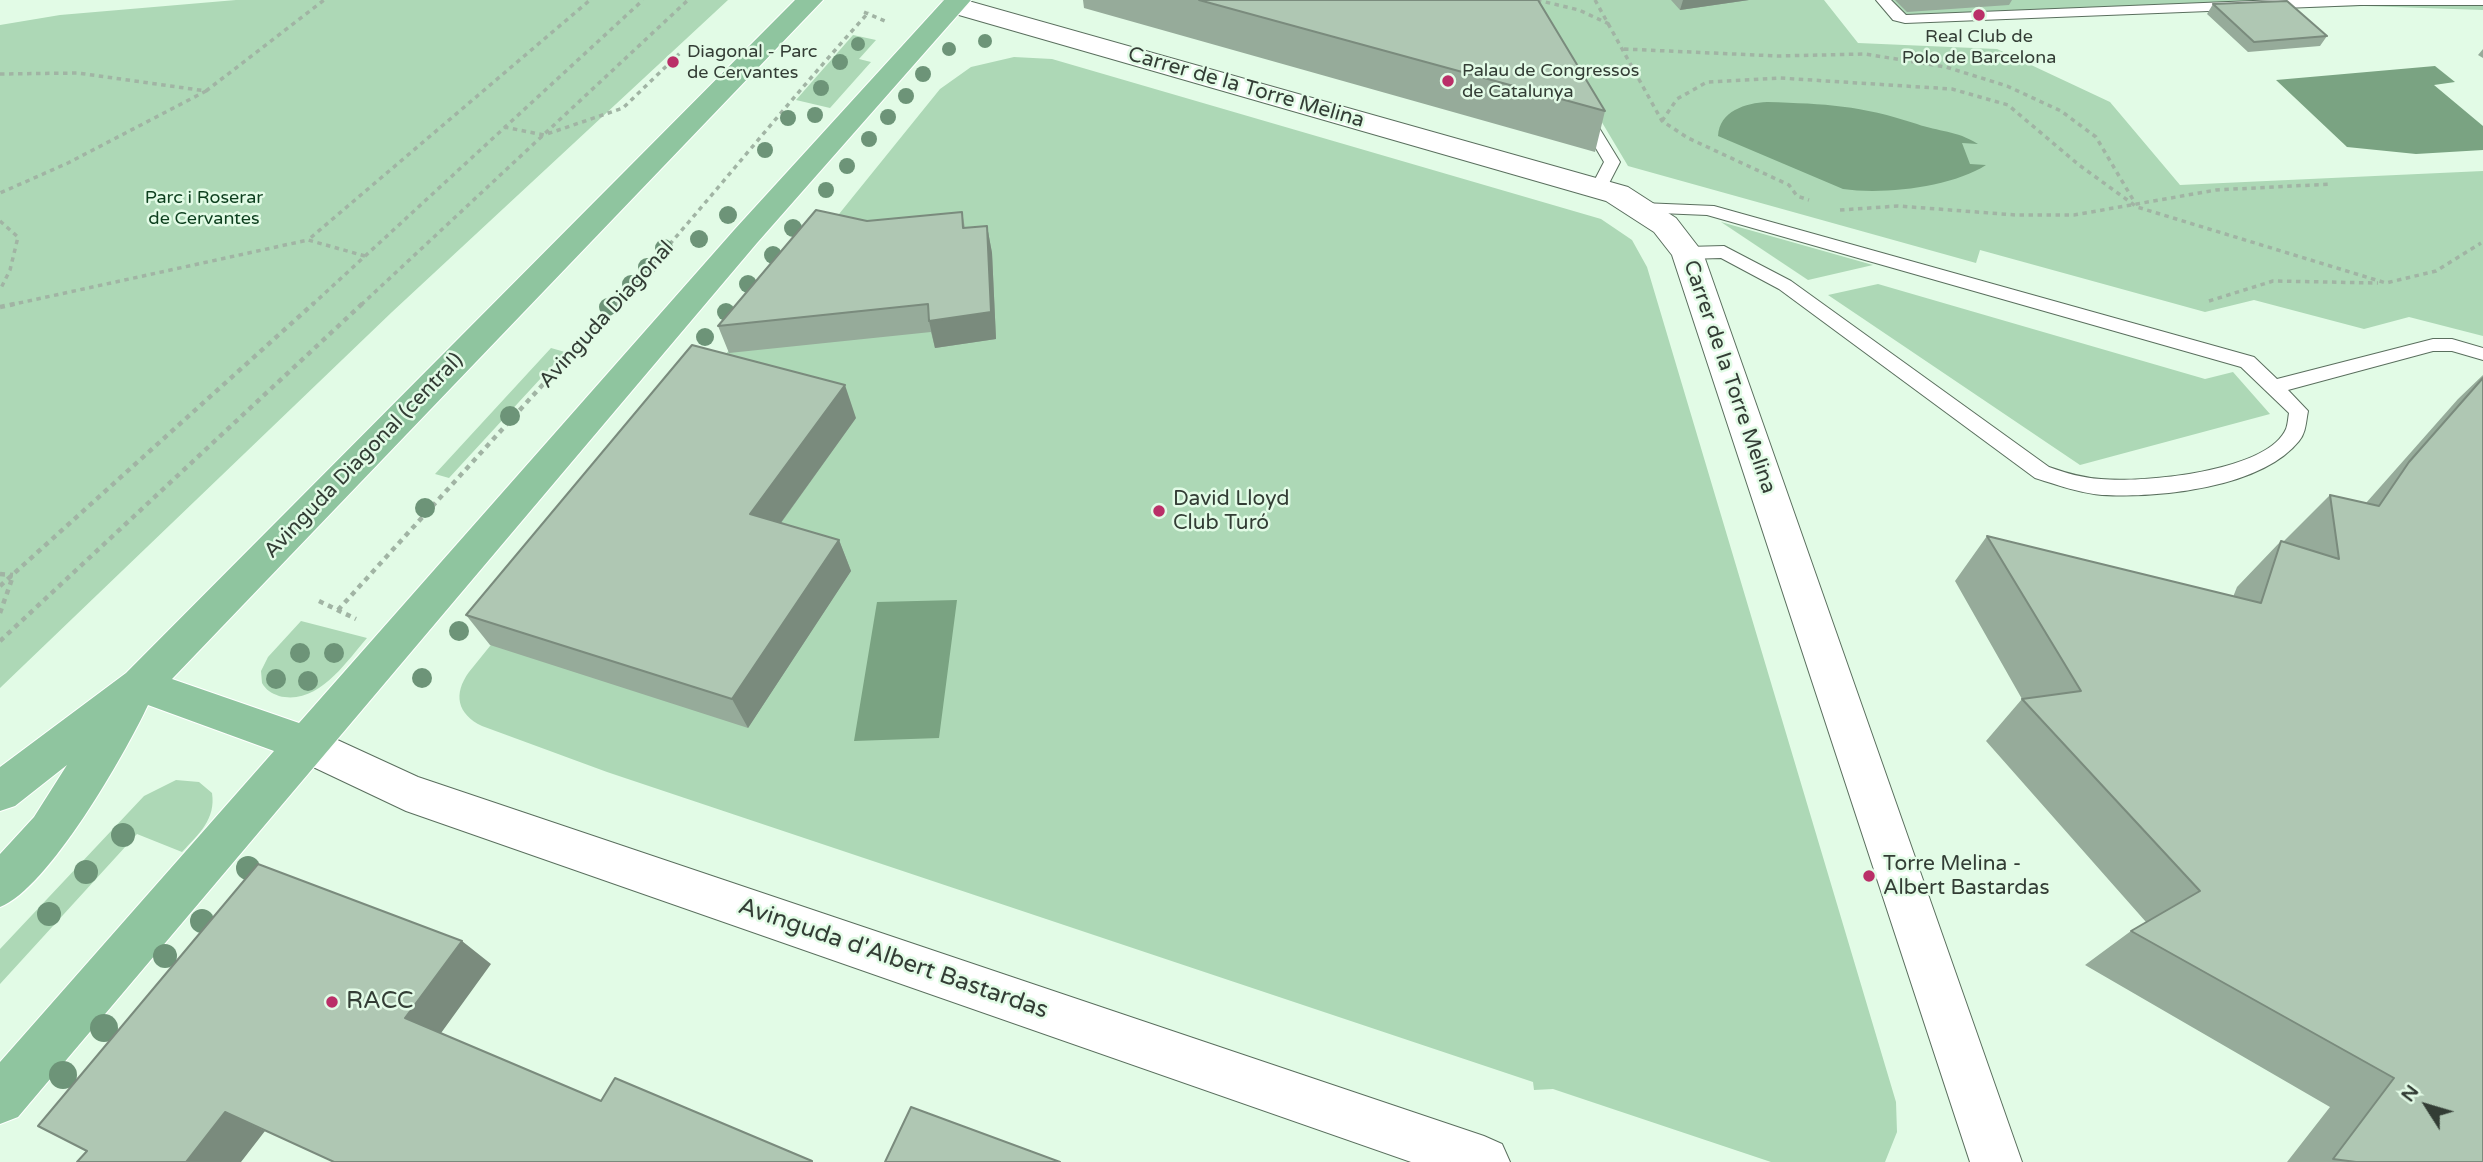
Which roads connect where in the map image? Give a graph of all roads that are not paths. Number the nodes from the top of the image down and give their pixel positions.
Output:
1 (810, 0) edge
2 (1884, 0) edge
3 (2483, 1) edge
4 (950, 2) edge
5 (1578, 106) edge
6 (1598, 189) junction
7 (1642, 208) junction
8 (1687, 253) junction
9 (2483, 354) edge
10 (2273, 387) junction
11 (140, 685) junction
12 (307, 744) junction
13 (0, 792) edge
14 (0, 886) edge
15 (0, 1099) edge
16 (1484, 1162) edge
17 (1996, 1162) edge

1 - 11 main road, Avinguda Diagonal (central)
2 - 3 lane
4 - 6 street, Carrer de la Torre Melina
4 - 12 main road
5 - 6 lane
6 - 7 street, Carrer de la Torre Melina
7 - 8 street, Carrer de la Torre Melina
7 - 10 lane
8 - 10 lane
8 - 17 street, Carrer de la Torre Melina
9 - 10 lane
11 - 12 main road
11 - 13 main road
11 - 14 main road
12 - 15 main road
12 - 16 street, Avinguda d'Albert Bastardas

